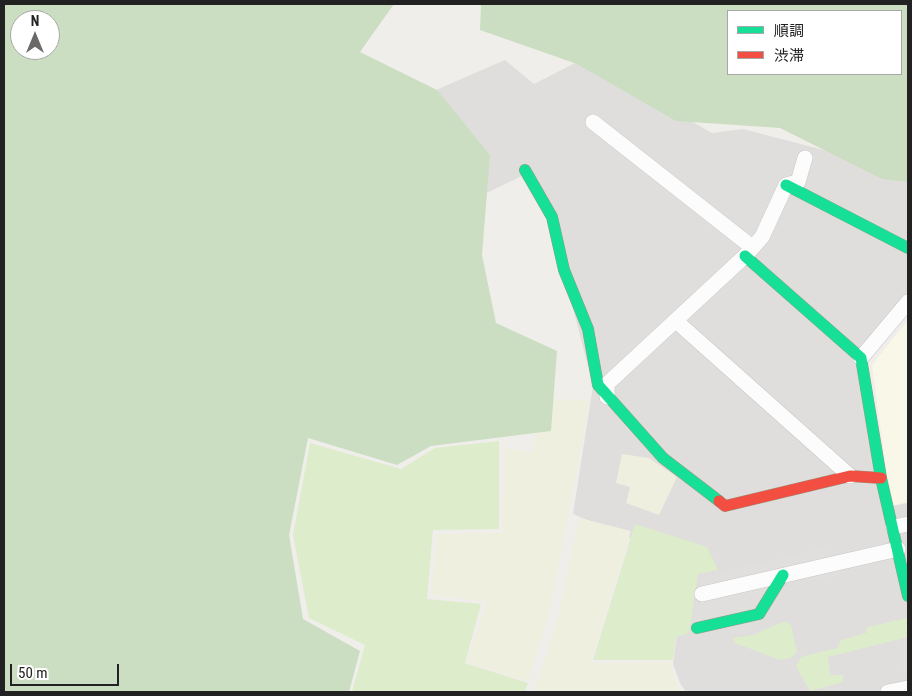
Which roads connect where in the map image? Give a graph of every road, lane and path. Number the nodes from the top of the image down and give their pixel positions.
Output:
1 (592, 122) dead end
2 (805, 158) dead end
3 (525, 170) dead end
4 (786, 185) junction
5 (908, 248) edge
6 (748, 252) junction
7 (908, 302) edge
8 (676, 321) junction
9 (861, 358) junction
10 (607, 397) junction
11 (850, 476) junction
12 (881, 478) junction
13 (901, 526) edge
14 (898, 549) junction
15 (782, 575) junction
16 (702, 594) dead end
17 (908, 596) edge
18 (697, 628) dead end
19 (908, 688) edge
20 (888, 692) edge

1 - 6 street
2 - 4 street
3 - 10 street
4 - 5 street
4 - 6 street
6 - 8 street
6 - 9 street
7 - 9 street
8 - 10 street
8 - 11 street
9 - 12 street
10 - 11 street
11 - 12 street
12 - 13 street
13 - 14 street
14 - 15 street
14 - 17 street
15 - 16 street
15 - 18 street
19 - 20 street

